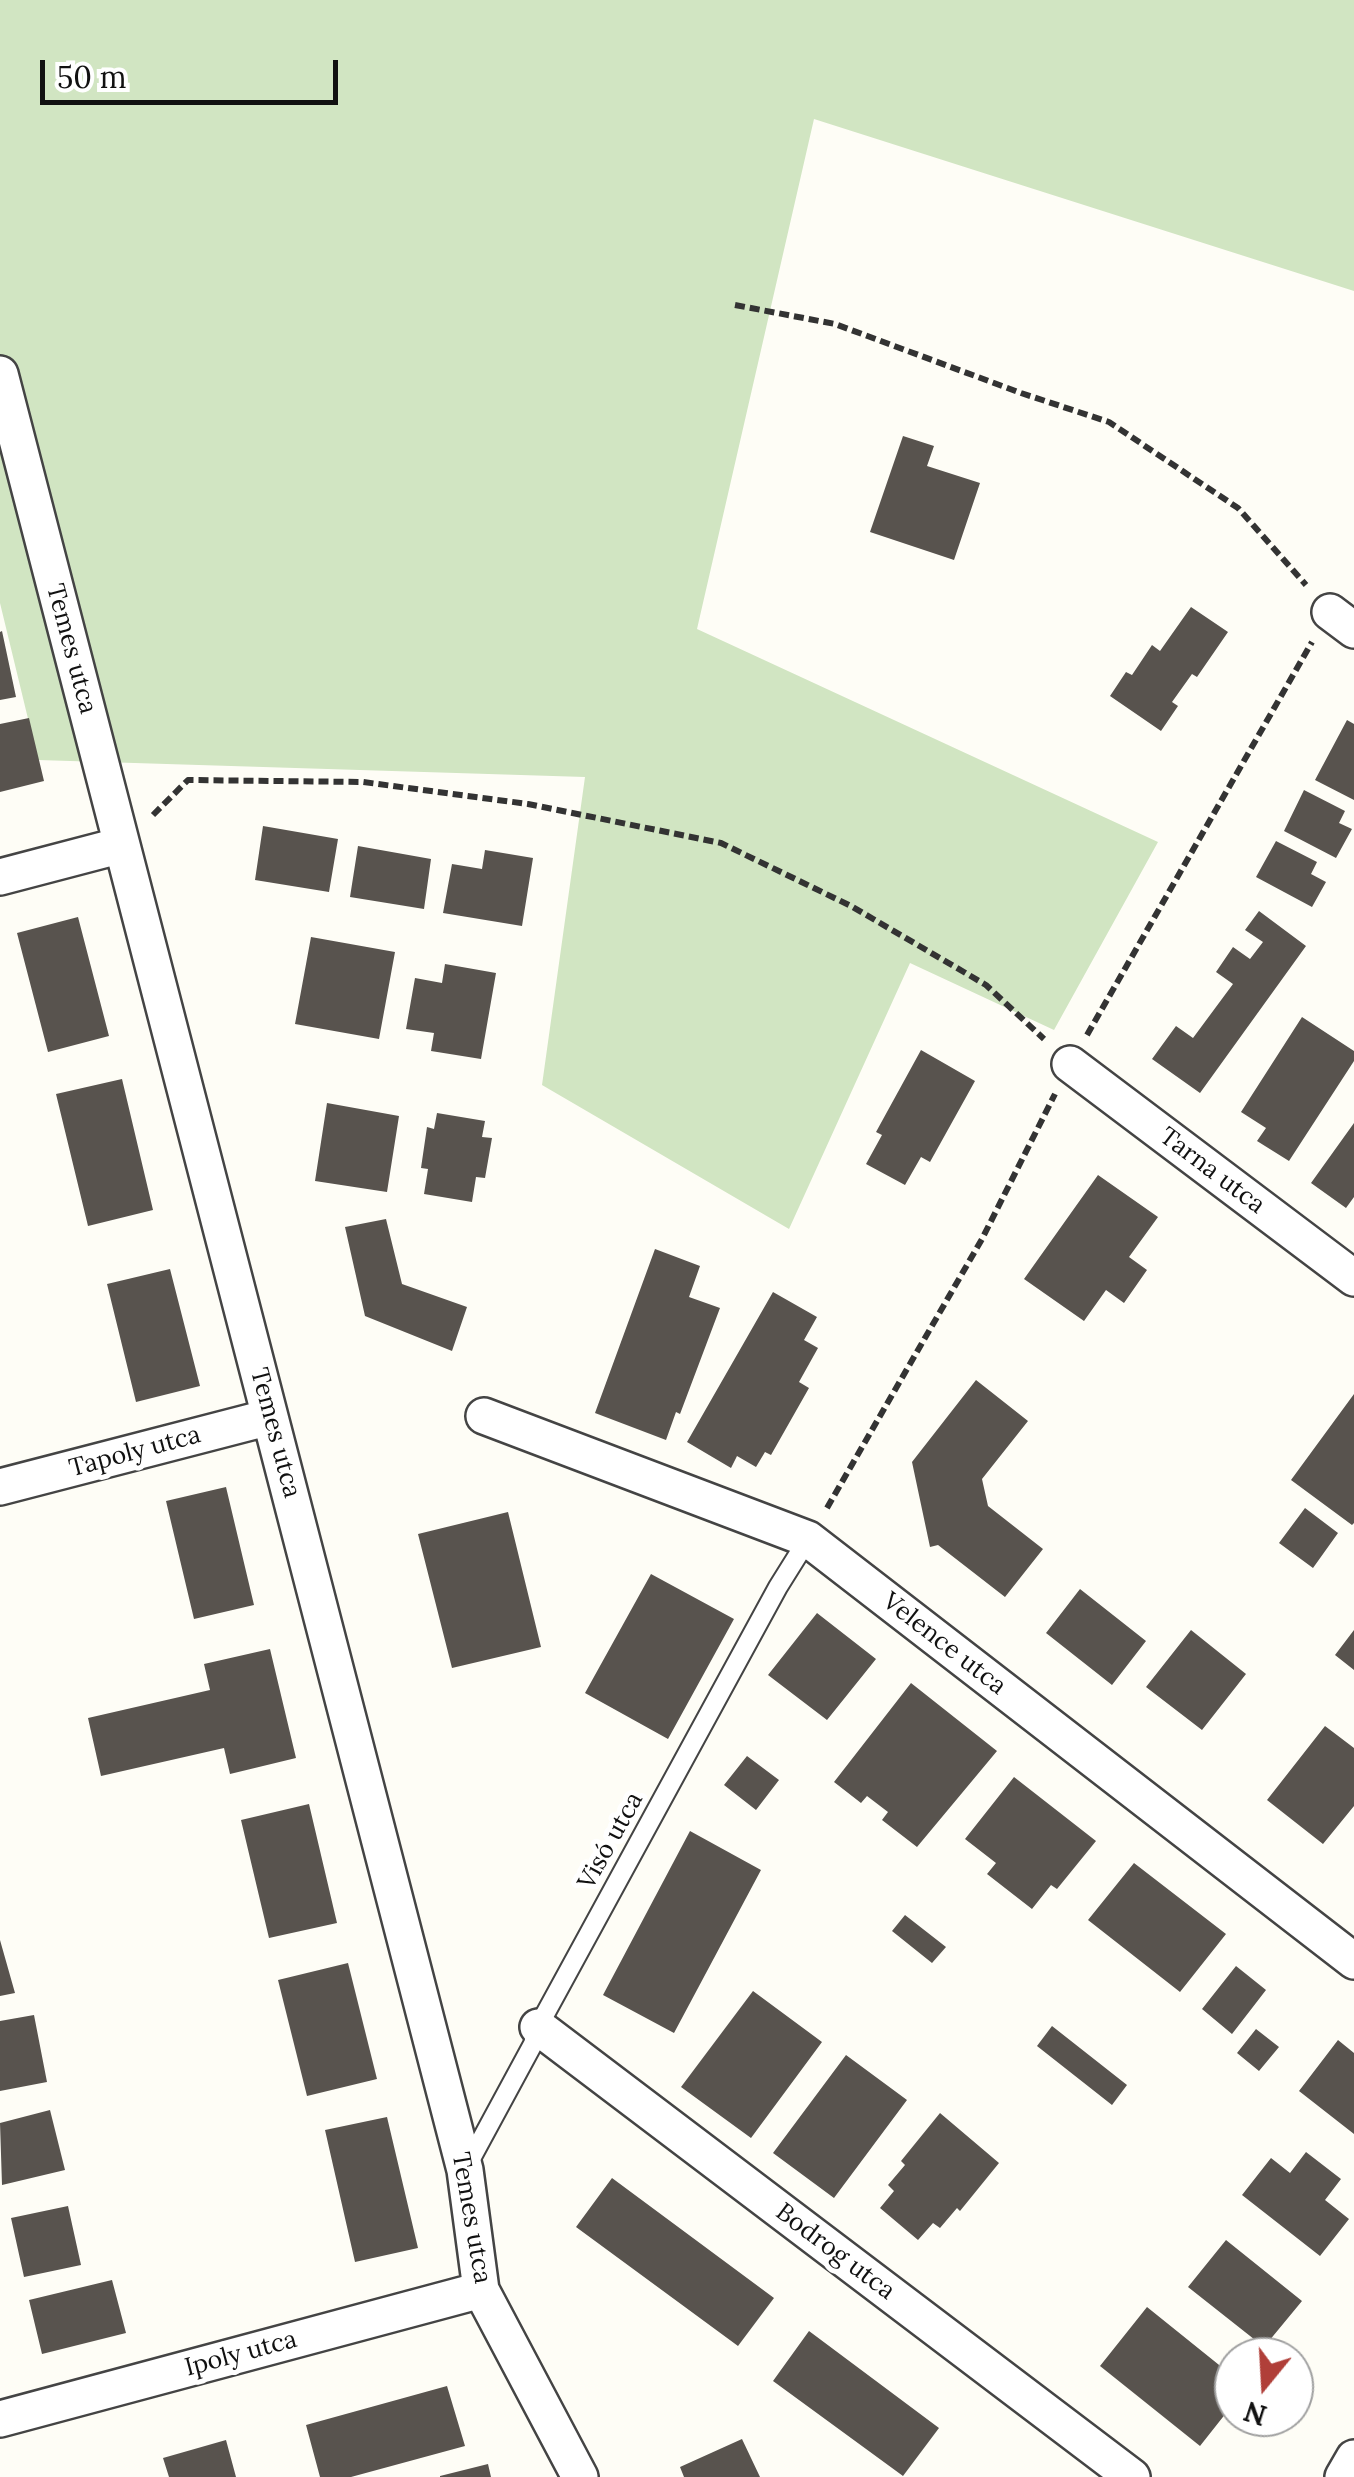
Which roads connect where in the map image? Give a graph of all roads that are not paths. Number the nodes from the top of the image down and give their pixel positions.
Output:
1 (0, 374) edge
2 (122, 845) junction
3 (0, 877) edge
4 (1070, 1064) road end
5 (1354, 1278) edge
6 (484, 1416) dead end
7 (270, 1417) junction
8 (0, 1487) edge
9 (808, 1539) junction
10 (1354, 1961) edge
11 (538, 2027) junction
12 (465, 2170) junction
13 (481, 2290) junction
14 (0, 2418) edge
15 (1354, 2458) edge
16 (580, 2477) edge
17 (1132, 2477) edge
18 (1343, 2477) edge

1 - 2 street, Temes utca
2 - 3 street
2 - 7 street, Temes utca
4 - 5 street, Tarna utca
6 - 9 street, Velence utca
7 - 8 street, Tapoly utca
7 - 12 street, Temes utca
9 - 10 street, Velence utca
9 - 11 lane, Visó utca
11 - 12 lane, Visó utca
11 - 17 street, Bodrog utca
12 - 13 street, Temes utca
13 - 14 street, Ipoly utca
13 - 16 street, Temes utca
15 - 18 street

